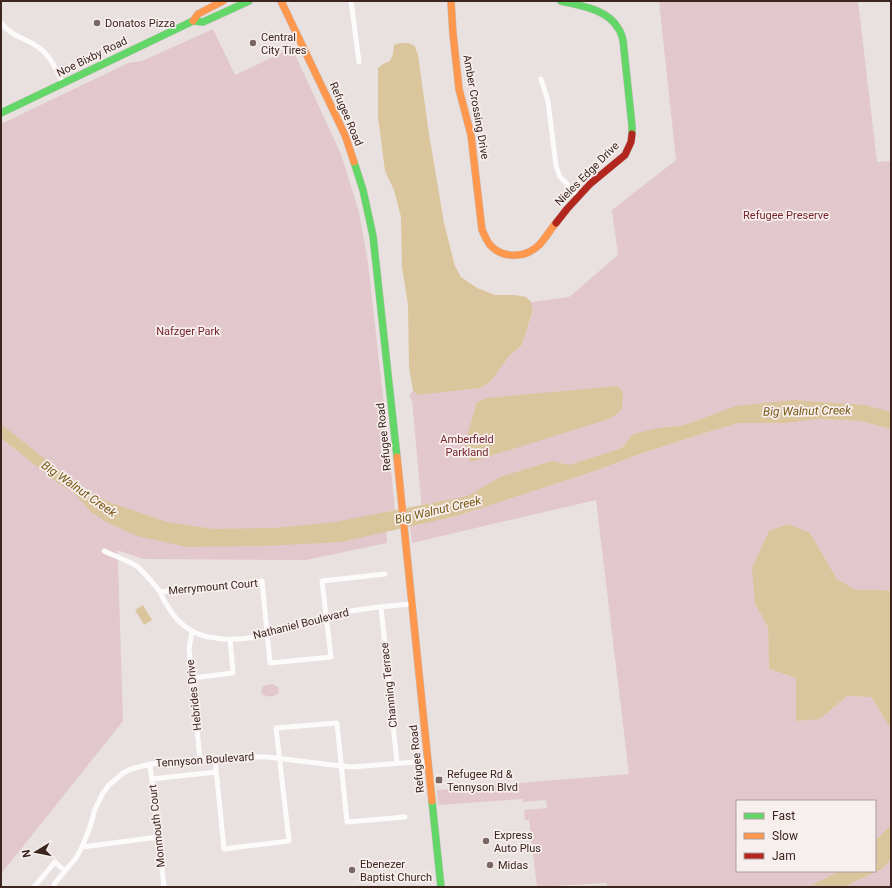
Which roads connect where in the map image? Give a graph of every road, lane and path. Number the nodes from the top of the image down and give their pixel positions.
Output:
1 (223, 1) edge
2 (249, 1) edge
3 (281, 1) edge
4 (351, 1) edge
5 (451, 1) edge
6 (561, 1) edge
7 (193, 22) junction
8 (1, 23) edge
9 (359, 62) dead end
10 (541, 79) dead end
11 (63, 84) junction
12 (1, 113) edge
13 (579, 196) junction
14 (504, 254) joint
15 (104, 552) dead end
16 (386, 574) dead end
17 (160, 592) junction
18 (412, 604) junction
19 (381, 607) junction
20 (326, 617) junction
21 (192, 631) junction
22 (267, 635) junction
23 (230, 639) junction
24 (192, 678) junction
25 (215, 758) junction
26 (280, 758) junction
27 (200, 759) junction
28 (428, 761) junction
29 (397, 763) junction
30 (150, 764) junction
31 (341, 766) junction
32 (216, 772) junction
33 (152, 779) junction
34 (406, 817) dead end
35 (158, 837) junction
36 (82, 847) junction
37 (65, 870) junction
38 (34, 887) edge
39 (53, 887) edge
40 (164, 887) edge
41 (440, 887) edge

1 - 7 street, Noe Bixby Road
2 - 7 street, Noe Bixby Road
3 - 18 street, Refugee Road
4 - 9 street
5 - 14 street, Amber Crossing Drive
6 - 13 street, Nieles Edge Drive
7 - 11 street, Noe Bixby Road
8 - 11 street
10 - 13 street
11 - 12 street, Noe Bixby Road
13 - 14 street, Nieles Edge Drive
15 - 17 street, Nathaniel Boulevard
16 - 20 street
17 - 21 street, Nathaniel Boulevard
17 - 22 street, Merrymount Court
18 - 19 street, Nathaniel Boulevard
18 - 28 street, Refugee Road
19 - 20 street, Nathaniel Boulevard
19 - 29 street, Channing Terrace
20 - 22 street, Nathaniel Boulevard
20 - 22 street
21 - 23 street, Nathaniel Boulevard
21 - 24 street, Hebrides Drive
22 - 23 street, Nathaniel Boulevard
23 - 24 street
24 - 27 street, Hebrides Drive
25 - 26 street, Tennyson Boulevard
25 - 27 street, Tennyson Boulevard
25 - 32 street
26 - 31 street, Tennyson Boulevard
26 - 31 street
26 - 32 street
27 - 30 street, Tennyson Boulevard
28 - 29 street, Tennyson Boulevard
28 - 41 street, Refugee Road
29 - 31 street, Tennyson Boulevard
30 - 33 street, Monmouth Court
30 - 36 street, Tennyson Boulevard
31 - 34 street
32 - 33 street
33 - 35 street, Monmouth Court
35 - 36 street
35 - 40 street, Monmouth Court
36 - 37 street, Tennyson Boulevard
37 - 38 street
37 - 39 street, Tennyson Boulevard

